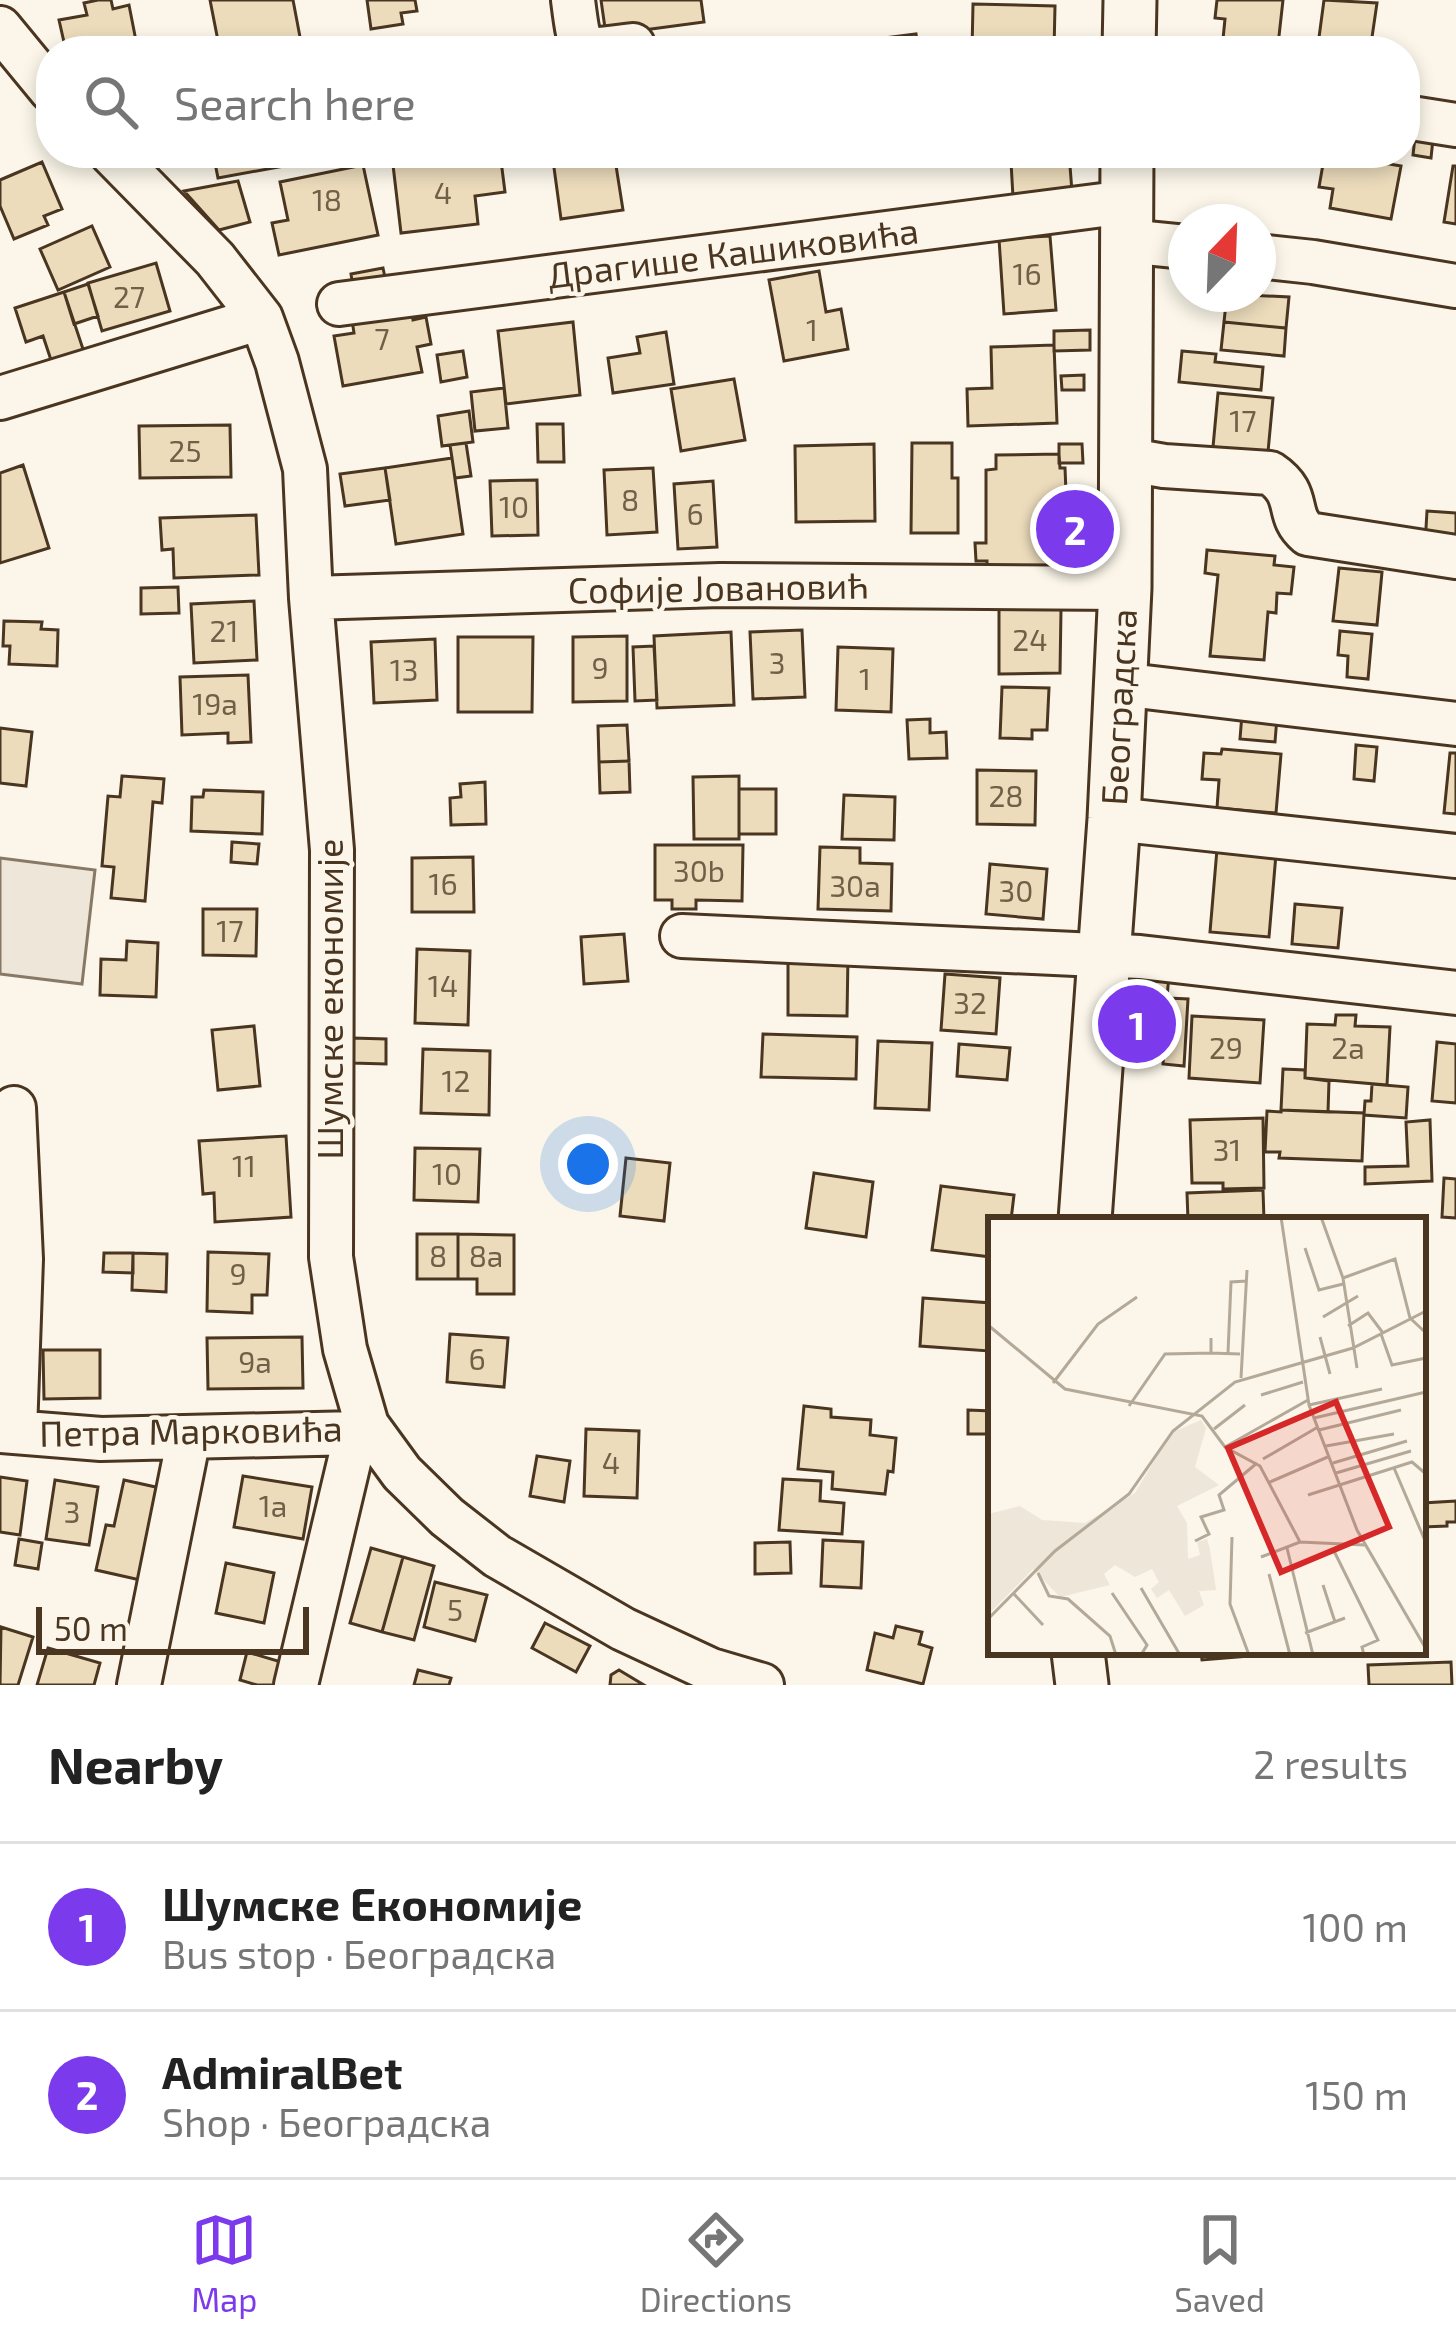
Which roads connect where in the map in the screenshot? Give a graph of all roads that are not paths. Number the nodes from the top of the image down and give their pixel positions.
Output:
1 (573, 0) edge
2 (1130, 0) edge
3 (0, 28) edge
4 (578, 36) edge
5 (1129, 36) edge
6 (36, 72) edge
7 (1420, 119) edge
8 (1456, 125) edge
9 (126, 168) edge
10 (1127, 199) edge
11 (1168, 232) edge
12 (1276, 258) edge
13 (1456, 286) edge
14 (339, 304) dead end
15 (261, 318) junction
16 (0, 398) edge
17 (1124, 459) junction
18 (1456, 557) edge
19 (1125, 588) junction
20 (311, 598) junction
21 (1120, 684) junction
22 (1456, 724) edge
23 (1114, 819) junction
24 (1456, 856) edge
25 (682, 936) dead end
26 (1104, 955) junction
27 (1456, 993) edge
28 (14, 1108) dead end
29 (1085, 1217) edge
30 (361, 1429) junction
31 (8, 1432) edge
32 (189, 1437) junction
33 (1078, 1655) edge
34 (711, 1678) edge
35 (139, 1685) edge
36 (296, 1685) edge
37 (763, 1685) edge
38 (1082, 1685) edge

1 - 4 street
2 - 5 main road
3 - 6 street
7 - 8 street
9 - 15 street, Шумске економије
10 - 11 street, Драгише Кашиковића
10 - 14 street, Драгише Кашиковића
10 - 17 main road, Београдска
12 - 13 street
15 - 16 street
15 - 20 street, Шумске економије
17 - 18 street
17 - 19 main road, Београдска
19 - 20 street, Софије Јовановић
19 - 21 main road, Београдска
20 - 30 street, Шумске економије
21 - 22 street
21 - 23 main road, Београдска
23 - 24 street
23 - 26 main road, Београдска
25 - 26 street
26 - 27 street
26 - 29 main road, Београдска
28 - 31 street, Петра Марковића
30 - 32 street, Петра Марковића
30 - 34 street, Шумске економије
30 - 36 street
31 - 32 street, Петра Марковића
32 - 35 street
33 - 38 main road
34 - 37 street, Шумске економије

